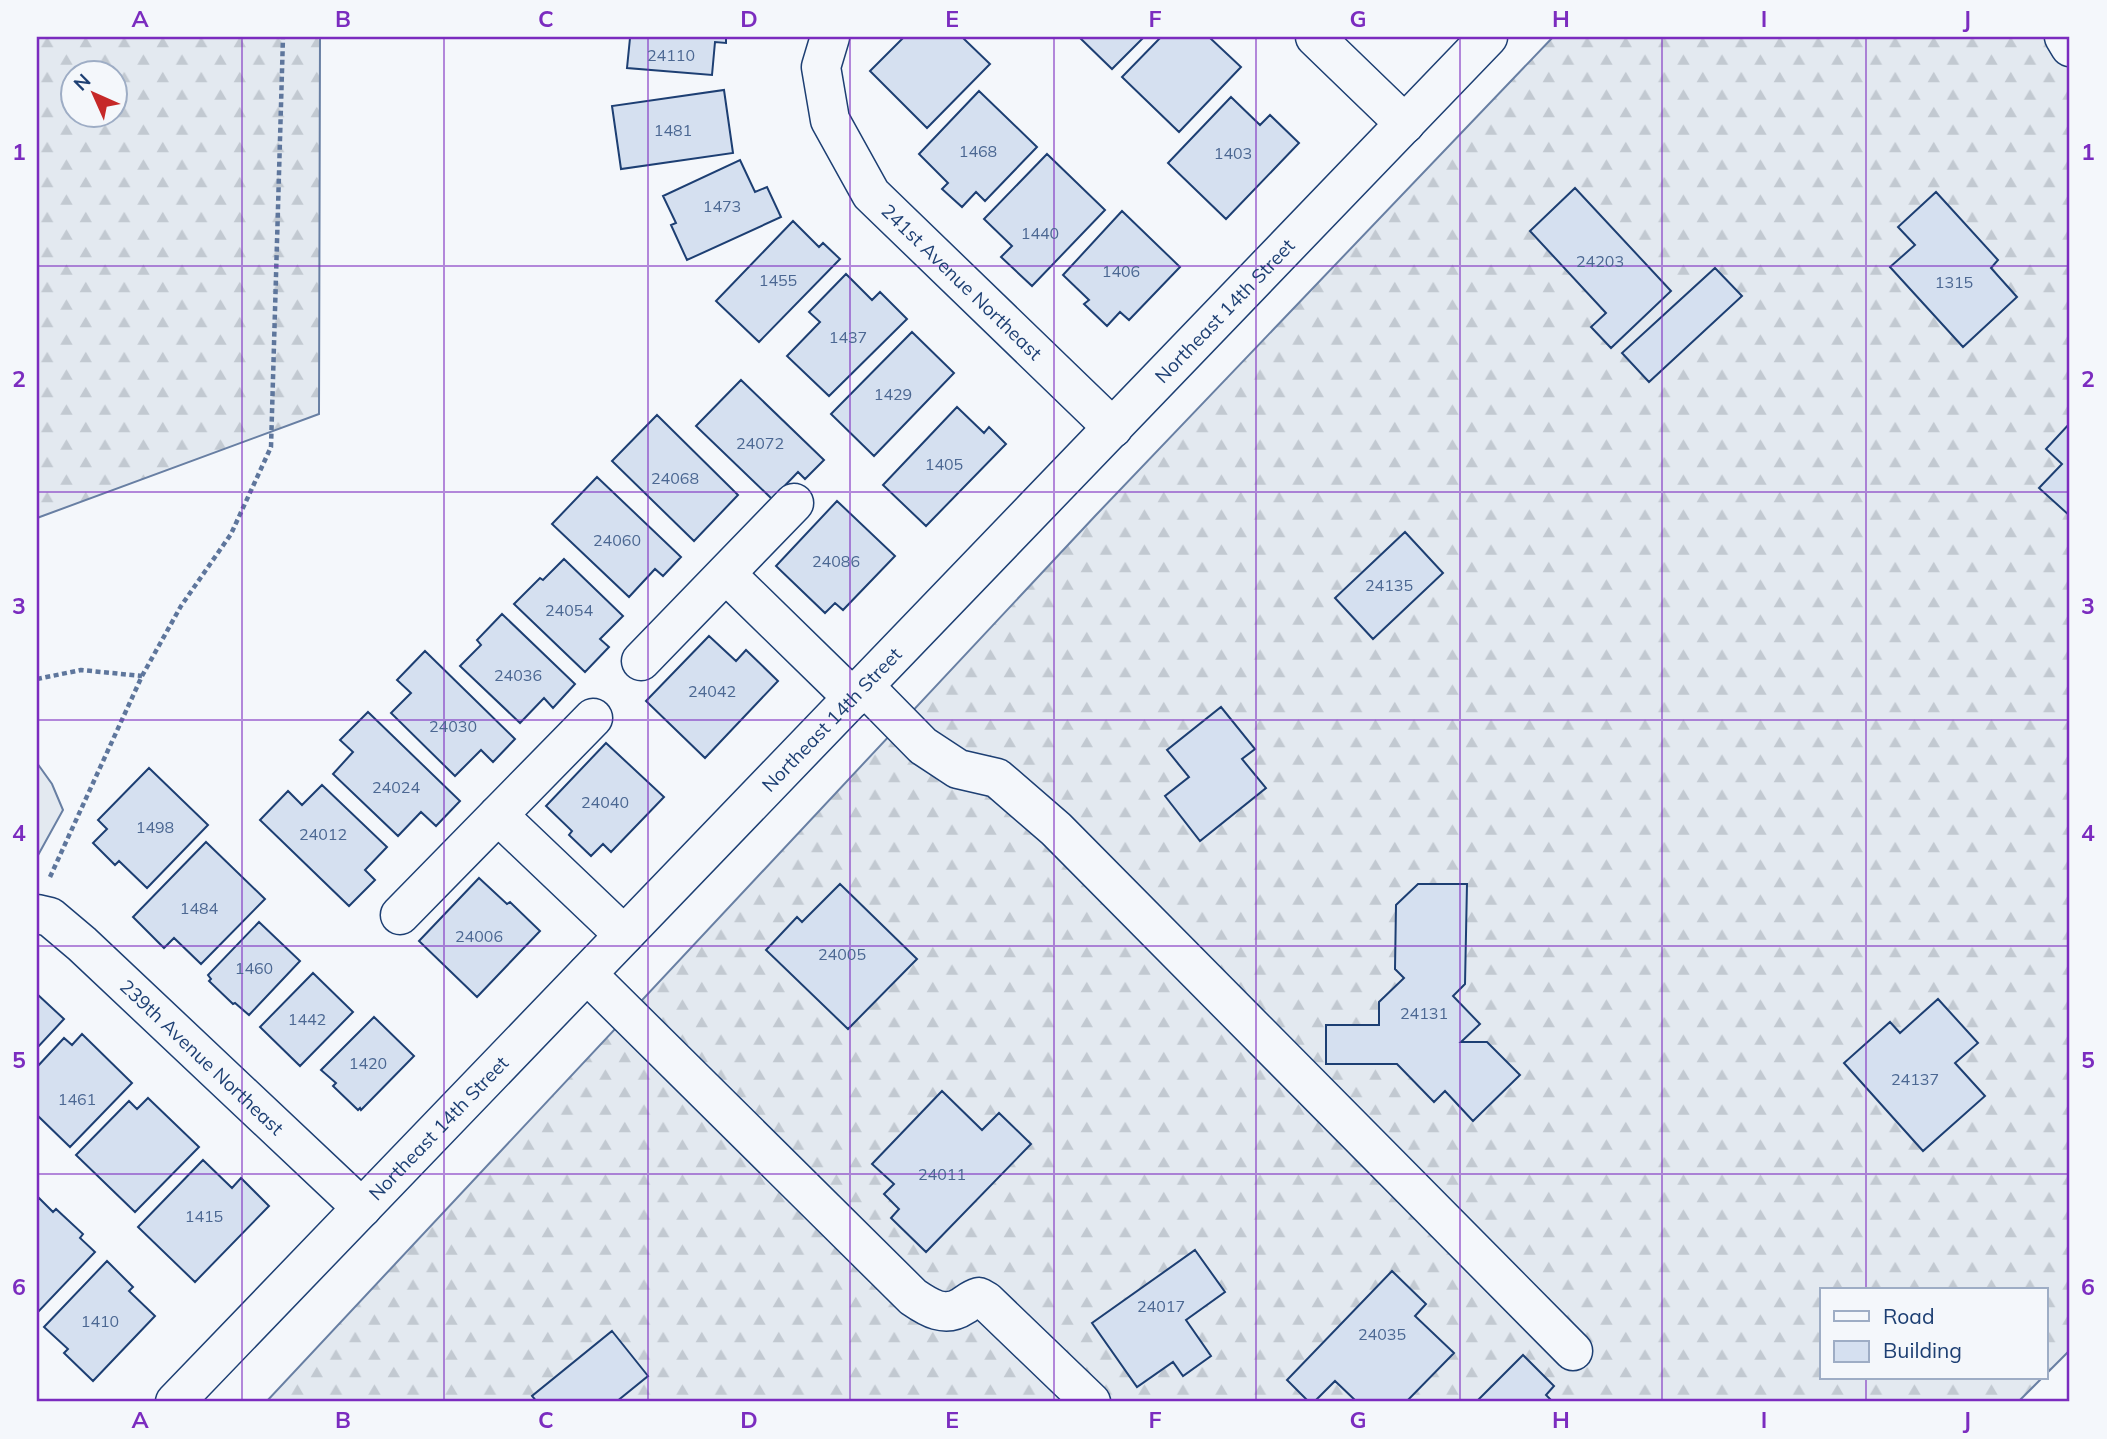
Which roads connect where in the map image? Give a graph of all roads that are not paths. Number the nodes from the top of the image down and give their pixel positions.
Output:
1 (830, 37) edge
2 (1315, 37) edge
3 (1488, 37) edge
4 (2064, 37) edge
5 (2070, 47) edge
6 (1405, 124) junction
7 (1112, 428) junction
8 (794, 503) dead end
9 (726, 574) junction
10 (641, 660) dead end
11 (858, 692) junction
12 (593, 719) dead end
13 (498, 815) junction
14 (42, 899) edge
15 (400, 915) dead end
16 (624, 935) junction
17 (587, 974) junction
18 (362, 1208) junction
19 (1573, 1351) dead end
20 (178, 1401) edge
21 (1091, 1402) edge

1 - 7 street, 241st Avenue Northeast
2 - 6 street
3 - 6 street, Northeast 14th Street
4 - 5 street
6 - 7 street, Northeast 14th Street
7 - 11 street, Northeast 14th Street
8 - 9 street
9 - 10 street
9 - 11 street
11 - 16 street, Northeast 14th Street
11 - 19 street
12 - 13 street
13 - 15 street
13 - 16 street
14 - 18 street, 239th Avenue Northeast
16 - 17 street, Northeast 14th Street
17 - 18 street, Northeast 14th Street
17 - 21 street
18 - 20 street, Northeast 14th Street

